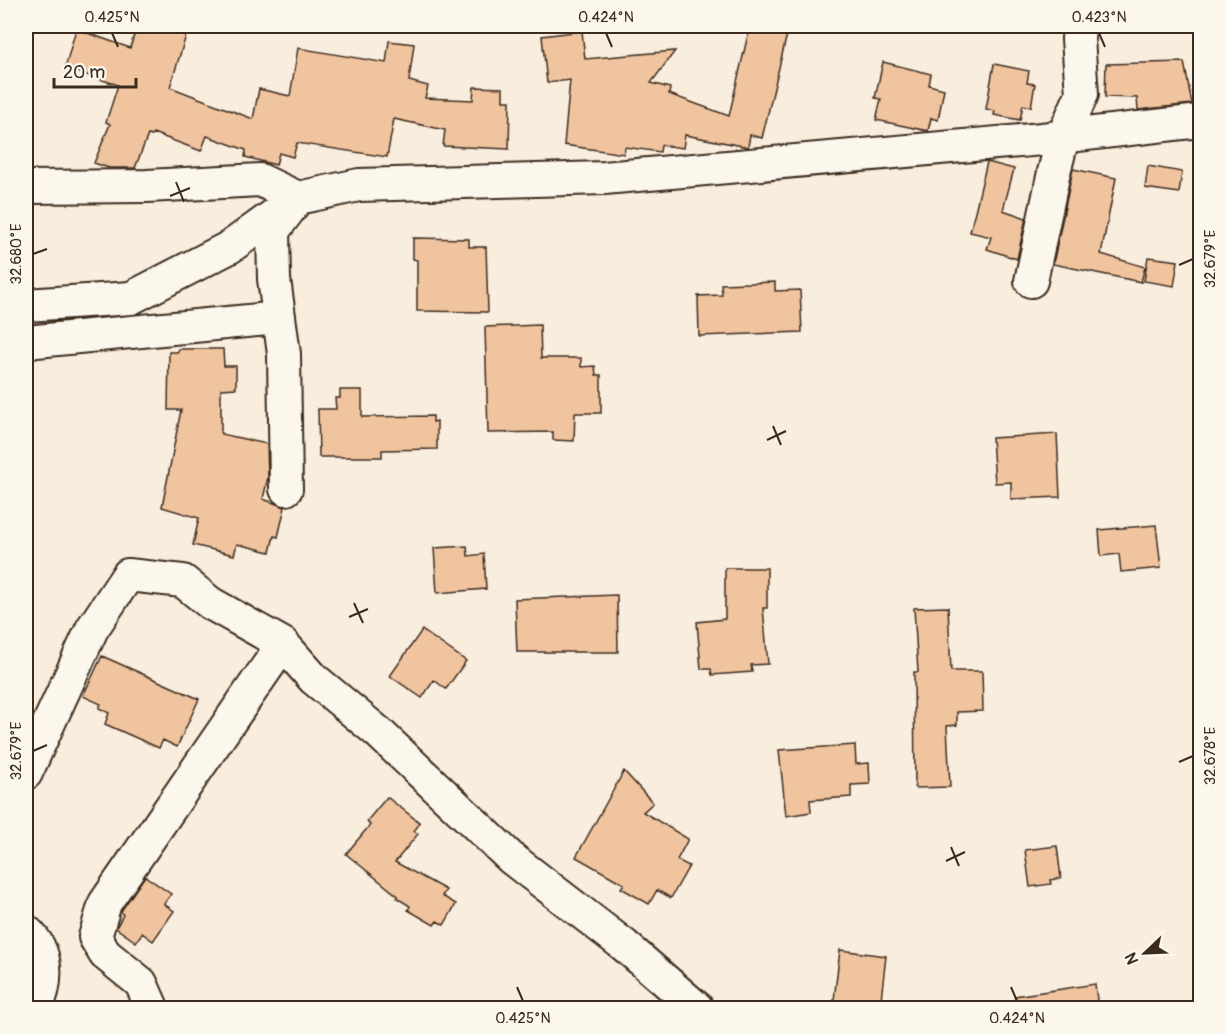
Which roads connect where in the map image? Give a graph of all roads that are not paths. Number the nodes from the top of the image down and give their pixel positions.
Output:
1 (1079, 26) edge
2 (1200, 121) edge
3 (1064, 137) junction
4 (26, 187) edge
5 (298, 198) junction
6 (1031, 281) dead end
7 (26, 305) edge
8 (279, 318) junction
9 (26, 342) edge
10 (286, 489) dead end
11 (283, 644) junction
12 (26, 773) edge
13 (26, 931) edge
14 (36, 1008) edge
15 (152, 1008) edge
16 (697, 1008) edge

1 - 3 street
2 - 3 street
3 - 5 street
3 - 6 street
4 - 5 street
5 - 7 street
5 - 8 street
8 - 9 street
8 - 10 street
11 - 12 street
11 - 15 street
11 - 16 street
13 - 14 street

